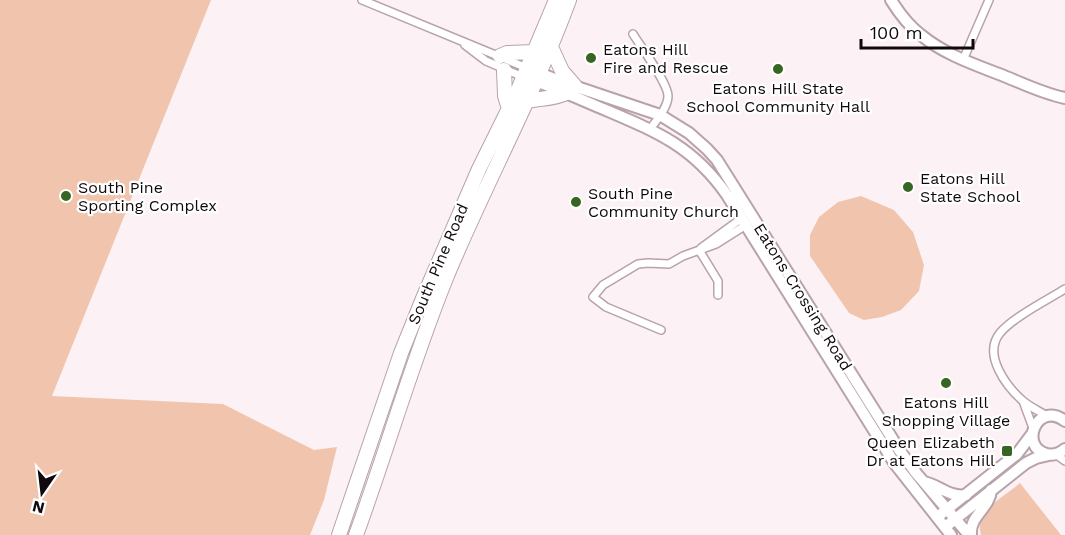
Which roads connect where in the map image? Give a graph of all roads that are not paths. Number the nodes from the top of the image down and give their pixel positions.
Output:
1 (362, 0) edge
2 (556, 0) edge
3 (569, 0) edge
4 (891, 0) edge
5 (989, 0) edge
6 (633, 34) dead end
7 (464, 43) junction
8 (551, 47) junction
9 (534, 52) junction
10 (963, 60) junction
11 (502, 63) junction
12 (532, 75) junction
13 (570, 89) junction
14 (1065, 98) edge
15 (528, 101) junction
16 (509, 109) junction
17 (660, 115) junction
18 (650, 129) junction
19 (744, 222) junction
20 (699, 250) junction
21 (1065, 289) edge
22 (718, 294) dead end
23 (661, 330) dead end
24 (1023, 401) junction
25 (1058, 417) edge
26 (1033, 431) junction
27 (1056, 453) edge
28 (1065, 461) edge
29 (924, 482) junction
30 (991, 490) junction
31 (966, 495) junction
32 (947, 510) junction
33 (936, 518) junction
34 (955, 519) junction
35 (948, 532) edge
36 (339, 535) edge
37 (356, 535) edge
38 (970, 535) edge

1 - 7 street
2 - 9 highway, South Pine Road
3 - 8 highway, South Pine Road
4 - 10 main road
5 - 10 street
6 - 17 street
7 - 11 street
7 - 11 street
8 - 12 highway, South Pine Road
8 - 13 highway
9 - 11 highway
9 - 12 highway, South Pine Road
10 - 14 main road
11 - 12 street
11 - 12 street
11 - 16 highway
12 - 13 main road, Eatons Crossing Road
12 - 15 highway, South Pine Road
12 - 16 highway, South Pine Road
13 - 15 highway
13 - 17 main road, Eatons Crossing Road
13 - 18 main road, Eatons Crossing Road
15 - 37 highway, South Pine Road
16 - 36 highway, South Pine Road
17 - 18 street
17 - 29 main road, Eatons Crossing Road
18 - 19 main road, Eatons Crossing Road
19 - 20 street
19 - 33 main road, Eatons Crossing Road
20 - 22 street
20 - 23 street
21 - 24 street
24 - 25 street
24 - 26 street
25 - 26 main road
26 - 27 main road
26 - 31 main road
27 - 28 street
27 - 30 main road
29 - 31 main road
29 - 32 main road, Eatons Crossing Road
30 - 34 main road
30 - 38 main road
31 - 32 main road
32 - 33 main road
32 - 34 main road, Eatons Crossing Road
33 - 35 main road, Eatons Crossing Road
34 - 35 main road
34 - 38 main road, Eatons Crossing Road

